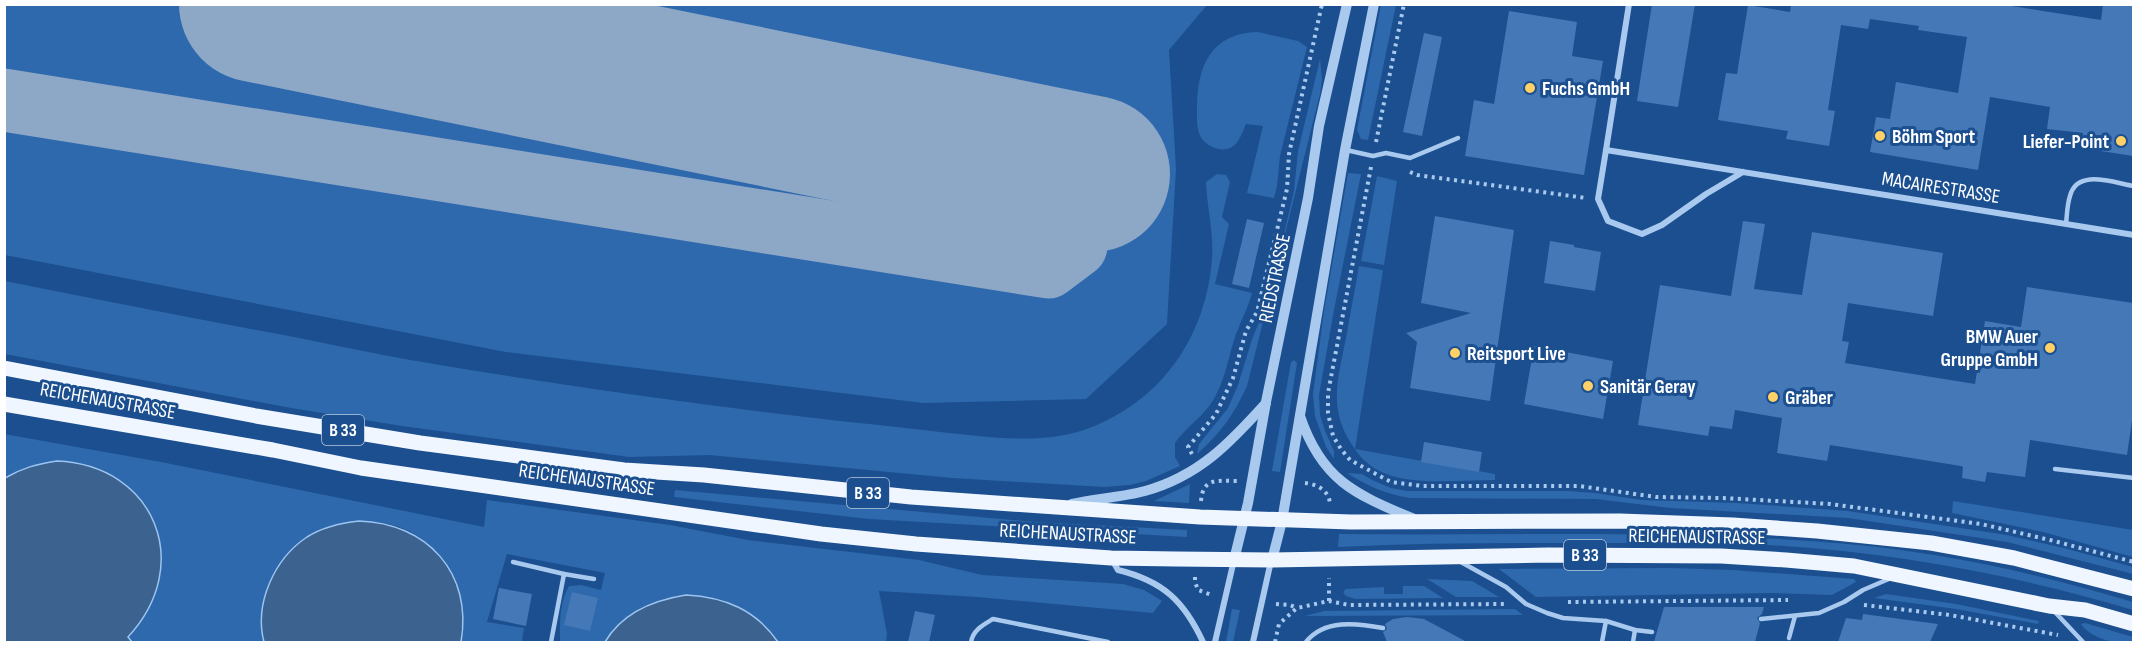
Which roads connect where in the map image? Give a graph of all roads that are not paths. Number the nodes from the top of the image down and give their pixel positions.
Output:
1 (1347, 4) edge
2 (1374, 4) edge
3 (1629, 4) edge
4 (1458, 138) dead end
5 (1345, 150) junction
6 (1606, 150) junction
7 (1743, 172) junction
8 (2133, 186) edge
9 (2066, 224) junction
10 (2133, 235) edge
11 (4, 368) edge
12 (1266, 402) junction
13 (4, 404) edge
14 (1299, 413) junction
15 (2055, 469) dead end
16 (2133, 478) edge
17 (1052, 507) junction
18 (1245, 519) junction
19 (1282, 521) junction
20 (1422, 522) junction
21 (1449, 555) junction
22 (1111, 558) junction
23 (1234, 560) junction
24 (1272, 560) junction
25 (513, 562) dead end
26 (564, 574) junction
27 (1897, 576) junction
28 (594, 579) dead end
29 (2133, 589) edge
30 (2049, 606) junction
31 (1795, 616) junction
32 (1761, 619) dead end
33 (1606, 621) junction
34 (2133, 624) edge
35 (1383, 628) dead end
36 (1635, 630) junction
37 (1652, 632) dead end
38 (1789, 638) dead end
39 (2081, 641) edge
40 (551, 642) edge
41 (971, 642) edge
42 (1108, 642) edge
43 (1203, 642) edge
44 (1215, 642) edge
45 (1253, 642) edge
46 (1306, 642) edge
47 (1602, 642) edge
48 (1633, 642) edge

1 - 12 street, RIEDSTRASSE
2 - 5 street
3 - 6 street
4 - 5 lane
5 - 14 street
6 - 7 street, MACAIRESTRASSE
6 - 7 street
7 - 9 street, MACAIRESTRASSE
8 - 9 lane
9 - 10 street, MACAIRESTRASSE
11 - 17 main road, REICHENAUSTRASSE / B 33
12 - 17 street
12 - 18 street, RIEDSTRASSE
13 - 22 main road, REICHENAUSTRASSE / B 33
14 - 19 street
14 - 20 street
15 - 16 lane
17 - 18 main road, REICHENAUSTRASSE / B 33
18 - 19 main road, REICHENAUSTRASSE / B 33
18 - 23 street, RIEDSTRASSE
19 - 20 main road, REICHENAUSTRASSE / B 33
19 - 24 street
20 - 29 main road, REICHENAUSTRASSE / B 33
21 - 24 main road, REICHENAUSTRASSE / B 33
21 - 27 main road, REICHENAUSTRASSE / B 33
21 - 33 lane
22 - 23 main road, REICHENAUSTRASSE / B 33
22 - 43 street
23 - 24 main road, REICHENAUSTRASSE / B 33
23 - 44 street
24 - 45 street
25 - 26 lane
26 - 28 lane
26 - 40 lane
27 - 30 main road, REICHENAUSTRASSE / B 33
27 - 31 lane
30 - 34 main road, REICHENAUSTRASSE / B 33
30 - 39 lane
31 - 32 lane
31 - 38 lane
33 - 36 lane
33 - 47 lane
35 - 46 lane
36 - 37 lane
36 - 48 lane
41 - 42 lane

